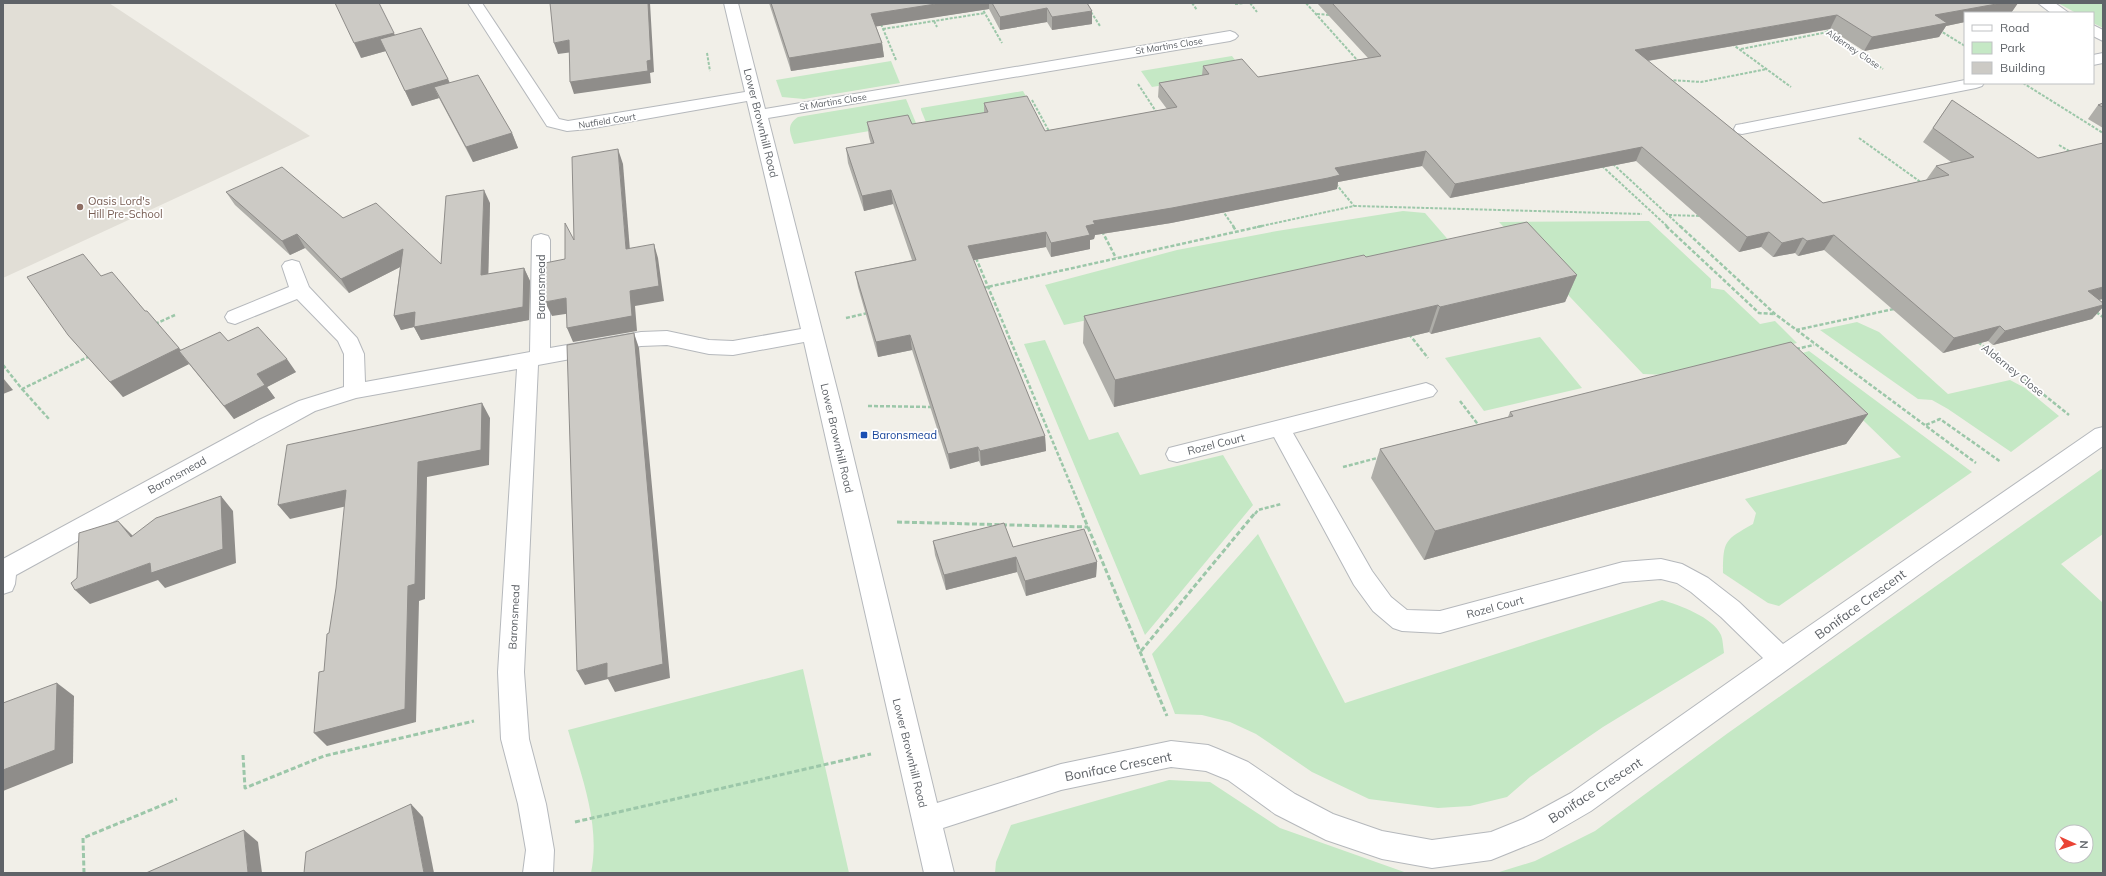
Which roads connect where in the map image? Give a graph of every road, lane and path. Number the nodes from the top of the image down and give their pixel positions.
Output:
1 (475, 3) edge
2 (731, 3) edge
3 (980, 3) edge
4 (1250, 3) edge
5 (1306, 3) edge
6 (2045, 3) edge
7 (1089, 10) edge
8 (1257, 12) dead end
9 (2060, 12) edge
10 (985, 13) junction
11 (1316, 14) junction
12 (1332, 15) edge
13 (934, 21) junction
14 (881, 22) edge
15 (937, 27) dead end
16 (1934, 27) edge
17 (1823, 28) edge
18 (883, 29) junction
19 (2094, 31) edge
20 (1829, 32) junction
21 (1230, 36) dead end
22 (2103, 36) edge
23 (1728, 41) edge
24 (1964, 45) edge
25 (1740, 50) junction
26 (1119, 55) junction
27 (1364, 68) edge
28 (1767, 69) junction
29 (1018, 72) junction
30 (1662, 80) edge
31 (1971, 84) edge
32 (2025, 84) edge
33 (908, 90) junction
34 (1920, 94) junction
35 (756, 105) junction
36 (1158, 113) edge
37 (1826, 113) junction
38 (1742, 129) dead end
39 (2103, 133) edge
40 (1053, 140) edge
41 (2059, 145) dead end
42 (2077, 155) edge
43 (1608, 159) edge
44 (1599, 164) edge
45 (1334, 182) edge
46 (1915, 186) edge
47 (1219, 205) edge
48 (1354, 206) junction
49 (1642, 214) dead end
50 (1668, 215) junction
51 (1707, 216) edge
52 (1101, 230) edge
53 (1236, 231) junction
54 (541, 240) dead end
55 (976, 258) edge
56 (1116, 258) junction
57 (292, 266) dead end
58 (988, 287) junction
59 (980, 289) edge
60 (300, 290) junction
61 (2090, 307) edge
62 (1898, 308) edge
63 (872, 312) edge
64 (1775, 314) junction
65 (175, 315) dead end
66 (235, 317) dead end
67 (2103, 317) edge
68 (154, 325) edge
69 (811, 329) junction
70 (1795, 330) junction
71 (1976, 340) edge
72 (1814, 345) junction
73 (1791, 351) edge
74 (92, 355) edge
75 (534, 358) junction
76 (3, 365) edge
77 (22, 389) junction
78 (355, 391) junction
79 (1426, 391) dead end
80 (830, 405) junction
81 (938, 408) edge
82 (1032, 410) edge
83 (1039, 410) junction
84 (49, 419) dead end
85 (1926, 425) junction
86 (1280, 428) junction
87 (2100, 436) edge
88 (1177, 454) dead end
89 (1383, 456) edge
90 (1976, 463) dead end
91 (2032, 483) junction
92 (1311, 486) junction
93 (856, 521) junction
94 (1088, 527) junction
95 (3, 574) edge
96 (1141, 652) junction
97 (1782, 660) junction
98 (514, 712) junction
99 (908, 745) junction
100 (243, 755) dead end
101 (1182, 755) junction
102 (177, 799) dead end
103 (927, 820) junction
104 (536, 831) junction
105 (84, 873) edge
106 (538, 873) edge
107 (939, 873) edge

1 - 35 street, Nutfield Court
2 - 35 street, Lower Brownhill Road
3 - 10 path
4 - 8 path
5 - 11 path
6 - 9 street
7 - 26 path, St Martins Close
10 - 13 path
10 - 29 path
11 - 12 path
11 - 27 path
13 - 15 path
13 - 18 path
14 - 18 path
16 - 24 path
17 - 20 path, Alderney Close
18 - 33 path
19 - 22 street
20 - 25 path
20 - 34 path, Alderney Close
21 - 26 street, St Martins Close
23 - 25 path
25 - 28 path
26 - 29 street, St Martins Close
26 - 36 path, St Martins Close
28 - 30 path
28 - 37 path
29 - 33 street, St Martins Close
29 - 40 path
31 - 34 street
32 - 39 path
33 - 35 street, St Martins Close
34 - 37 street
35 - 69 street, Lower Brownhill Road
37 - 38 street
37 - 46 path
41 - 42 path
43 - 50 path
44 - 64 path
45 - 48 path
47 - 53 path
48 - 49 path
48 - 53 path
50 - 51 path
50 - 64 path
52 - 56 path
53 - 56 path
54 - 75 street, Baronsmead
55 - 58 path
56 - 58 path
57 - 60 street
58 - 59 path
58 - 83 path
60 - 66 street
60 - 78 street
61 - 67 path
62 - 70 path
63 - 69 path
64 - 70 path
65 - 68 path
69 - 75 street, Baronsmead
69 - 80 street, Lower Brownhill Road
70 - 72 path
71 - 87 path, Alderney Close
72 - 73 path
72 - 85 path
74 - 77 path
75 - 78 street, Baronsmead
75 - 98 street, Baronsmead
76 - 77 path
77 - 84 path
78 - 95 street, Baronsmead
79 - 86 street, Rozel Court
80 - 81 path
80 - 93 street, Lower Brownhill Road
82 - 83 path
83 - 94 path
85 - 90 path
85 - 91 path
86 - 88 street, Rozel Court
86 - 92 street, Rozel Court
87 - 91 street, Boniface Crescent
89 - 92 path
91 - 97 street, Boniface Crescent
92 - 96 path
92 - 97 street, Rozel Court
93 - 94 path
93 - 99 street, Lower Brownhill Road
94 - 96 path
96 - 101 path
97 - 101 street, Boniface Crescent
98 - 100 path
98 - 104 street, Baronsmead
99 - 103 street, Lower Brownhill Road
99 - 104 path
101 - 103 street, Boniface Crescent
102 - 105 path
103 - 107 street, Lower Brownhill Road
104 - 106 street, Baronsmead

